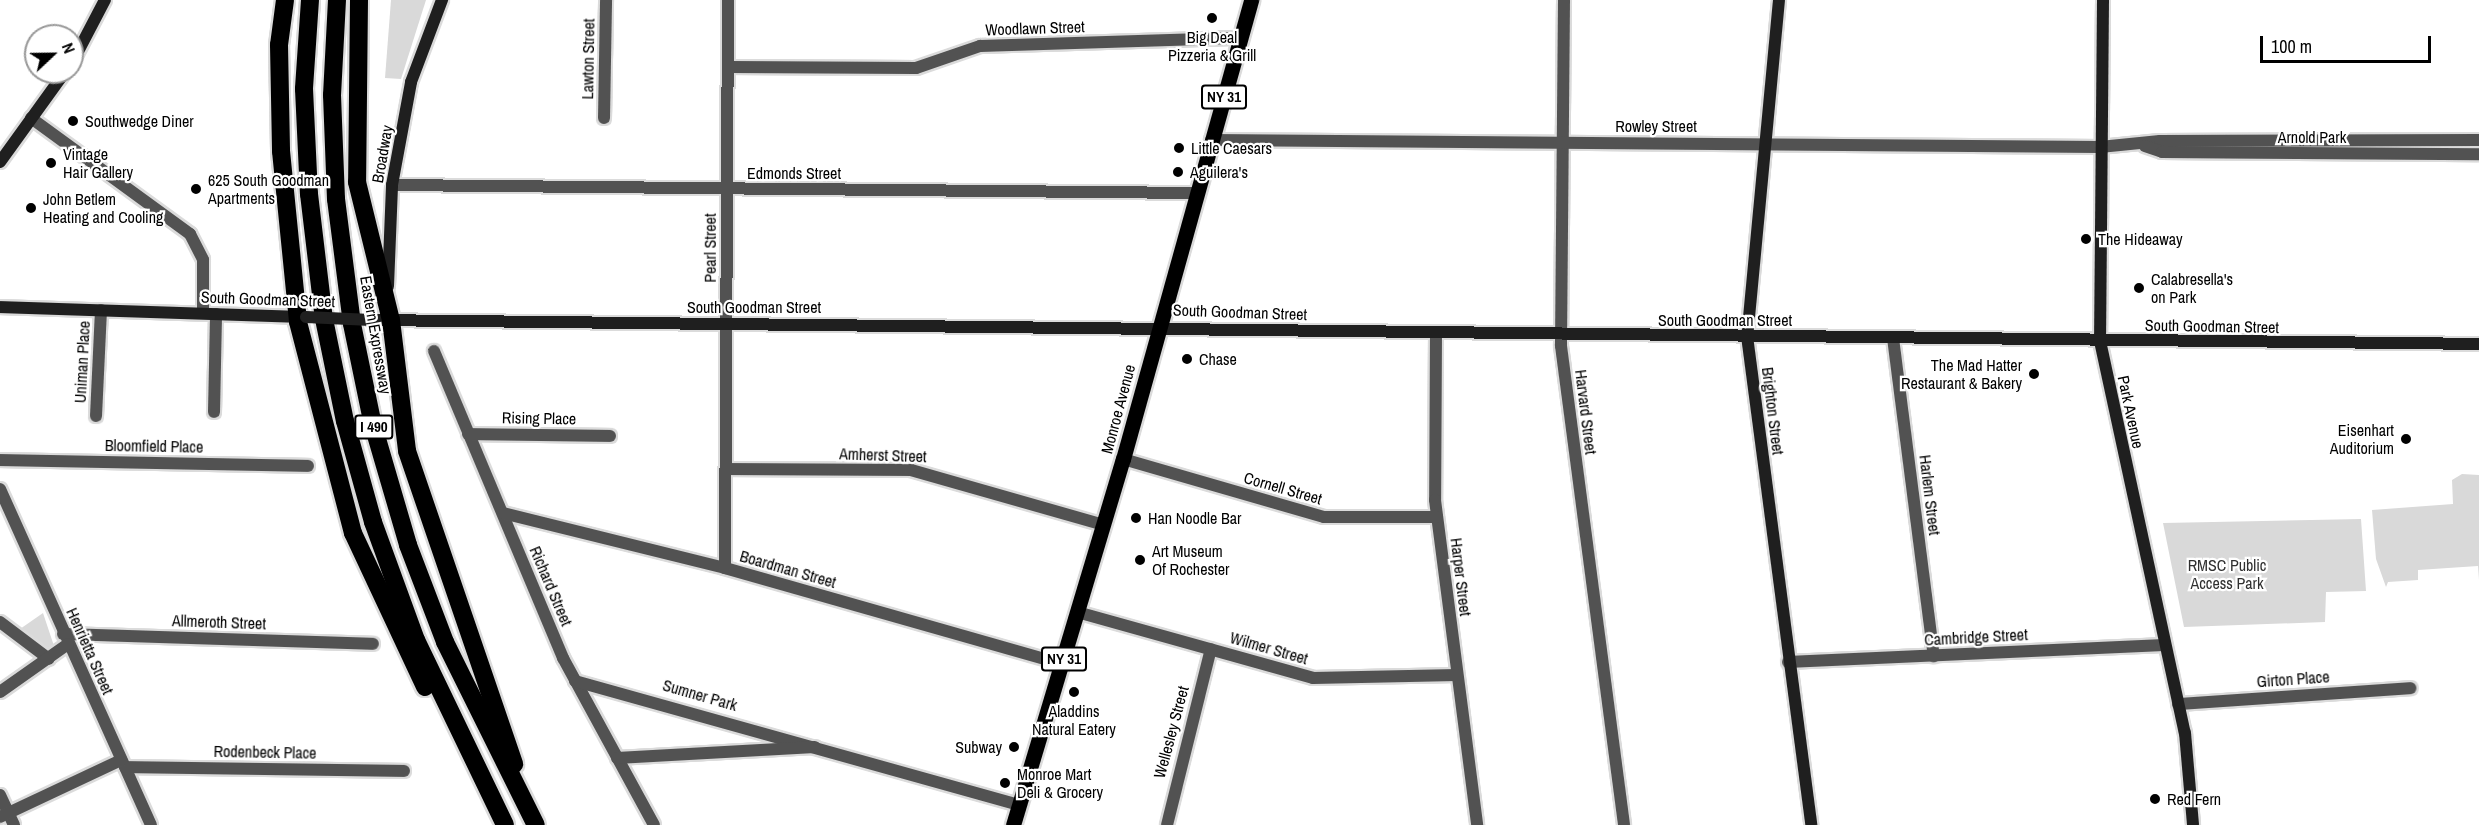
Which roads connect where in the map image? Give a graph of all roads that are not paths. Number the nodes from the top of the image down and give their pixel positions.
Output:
1 (105, 0) edge
2 (285, 0) edge
3 (310, 0) edge
4 (337, 0) edge
5 (358, 0) edge
6 (442, 0) edge
7 (606, 0) edge
8 (728, 0) edge
9 (1251, 0) edge
10 (1564, 0) edge
11 (1779, 0) edge
12 (2103, 0) edge
13 (1240, 38) junction
14 (84, 40) edge
15 (728, 67) junction
16 (56, 84) edge
17 (31, 118) junction
18 (604, 118) dead end
19 (1211, 140) junction
20 (2479, 140) edge
21 (1561, 142) junction
22 (1764, 144) junction
23 (2145, 146) junction
24 (2100, 147) junction
25 (2479, 154) edge
26 (0, 162) edge
27 (392, 185) junction
28 (726, 189) junction
29 (1196, 193) junction
30 (0, 307) edge
31 (101, 310) junction
32 (203, 314) junction
33 (216, 314) junction
34 (302, 317) junction
35 (391, 320) junction
36 (726, 323) junction
37 (1159, 326) junction
38 (1436, 333) junction
39 (1560, 335) junction
40 (1747, 336) junction
41 (1893, 338) junction
42 (2100, 341) junction
43 (2479, 344) edge
44 (434, 351) dead end
45 (214, 412) dead end
46 (96, 416) dead end
47 (468, 434) junction
48 (610, 436) dead end
49 (1124, 459) junction
50 (0, 460) edge
51 (308, 466) dead end
52 (726, 469) junction
53 (0, 489) edge
54 (503, 513) junction
55 (1437, 517) junction
56 (1104, 525) junction
57 (725, 568) junction
58 (1077, 612) junction
59 (0, 622) edge
60 (66, 639) junction
61 (373, 644) dead end
62 (2164, 645) junction
63 (1211, 649) junction
64 (1934, 656) junction
65 (49, 659) junction
66 (1788, 662) junction
67 (1063, 664) junction
68 (1457, 675) junction
69 (575, 681) junction
70 (2410, 688) dead end
71 (0, 692) edge
72 (2178, 704) junction
73 (815, 747) junction
74 (618, 758) junction
75 (123, 763) junction
76 (404, 771) dead end
77 (486, 791) junction
78 (0, 795) edge
79 (1019, 805) junction
80 (4, 815) edge
81 (14, 825) edge
82 (151, 825) edge
83 (505, 825) edge
84 (536, 825) edge
85 (654, 825) edge
86 (1013, 825) edge
87 (1167, 825) edge
88 (1477, 825) edge
89 (1624, 825) edge
90 (1811, 825) edge
91 (2193, 825) edge

1 - 14 main road
2 - 34 highway
3 - 77 highway, I 490
4 - 84 highway, Eastern Expressway / I 490
5 - 35 highway
6 - 27 main road, Broadway
7 - 18 street, Lawton Street
8 - 15 street, Pearl Street
9 - 13 main road, Monroe Avenue / NY 31
10 - 21 street, Harvard Street
11 - 22 main road, Brighton Street
12 - 24 main road, Park Avenue
13 - 15 street, Woodlawn Street
13 - 19 main road, Monroe Avenue / NY 31
15 - 28 street, Pearl Street
16 - 17 main road
17 - 26 main road
17 - 32 street
19 - 21 street, Rowley Street
19 - 29 main road, Monroe Avenue / NY 31
20 - 23 street, Arnold Park
21 - 22 street, Rowley Street
21 - 39 street, Harvard Street
22 - 24 street, Rowley Street
22 - 40 main road, Brighton Street
23 - 24 street, Arnold Park
23 - 25 street, Arnold Park
24 - 42 main road, Park Avenue
27 - 28 street, Edmonds Street
27 - 35 main road, Broadway
28 - 29 street, Edmonds Street
28 - 36 street, Pearl Street
29 - 37 main road, Monroe Avenue / NY 31
30 - 31 main road, South Goodman Street
31 - 32 main road, South Goodman Street
31 - 46 street, Uniman Place
32 - 33 main road, South Goodman Street
33 - 34 main road, South Goodman Street
33 - 45 street
34 - 35 main road, South Goodman Street, bridge
34 - 77 highway
35 - 36 main road, South Goodman Street
35 - 84 highway
36 - 37 main road, South Goodman Street
36 - 52 street, Pearl Street
37 - 38 main road, South Goodman Street
37 - 49 main road, Monroe Avenue / NY 31
38 - 39 main road, South Goodman Street
38 - 55 street, Harper Street
39 - 40 main road, South Goodman Street
39 - 89 street, Harvard Street
40 - 41 main road, South Goodman Street
40 - 66 main road, Brighton Street
41 - 42 main road, South Goodman Street
41 - 64 street, Harlem Street
42 - 43 main road, South Goodman Street
42 - 62 main road, Park Avenue
44 - 47 street, Richard Street
47 - 48 street, Rising Place
47 - 54 street, Richard Street
49 - 55 street, Cornell Street
49 - 56 main road, Monroe Avenue / NY 31
50 - 51 street, Bloomfield Place
52 - 56 street, Amherst Street
52 - 57 street, Pearl Street
53 - 60 street, Henrietta Street
54 - 57 street, Boardman Street
54 - 69 street, Richard Street
55 - 68 street, Harper Street
56 - 58 main road, Monroe Avenue / NY 31
57 - 67 street, Boardman Street
58 - 63 street, Wilmer Street
58 - 67 main road, Monroe Avenue / NY 31
59 - 65 street
60 - 61 street, Allmeroth Street
60 - 65 street
60 - 75 street, Henrietta Street
62 - 64 street, Cambridge Street
62 - 72 main road, Park Avenue
63 - 68 street, Wilmer Street
63 - 87 street, Wellesley Street
64 - 66 street, Cambridge Street
65 - 71 street
66 - 90 main road, Brighton Street
67 - 79 main road, Monroe Avenue / NY 31
68 - 88 street, Harper Street
69 - 73 street, Sumner Park
69 - 74 street, Richard Street
70 - 72 street, Girton Place
72 - 91 main road, Park Avenue
73 - 74 street, Sumner Park
73 - 79 street, Sumner Park
74 - 85 street, Richard Street
75 - 76 street, Rodenbeck Place
75 - 80 street
75 - 82 street, Henrietta Street
77 - 83 highway, I 490
78 - 80 street
79 - 86 main road, Monroe Avenue / NY 31
80 - 81 street

